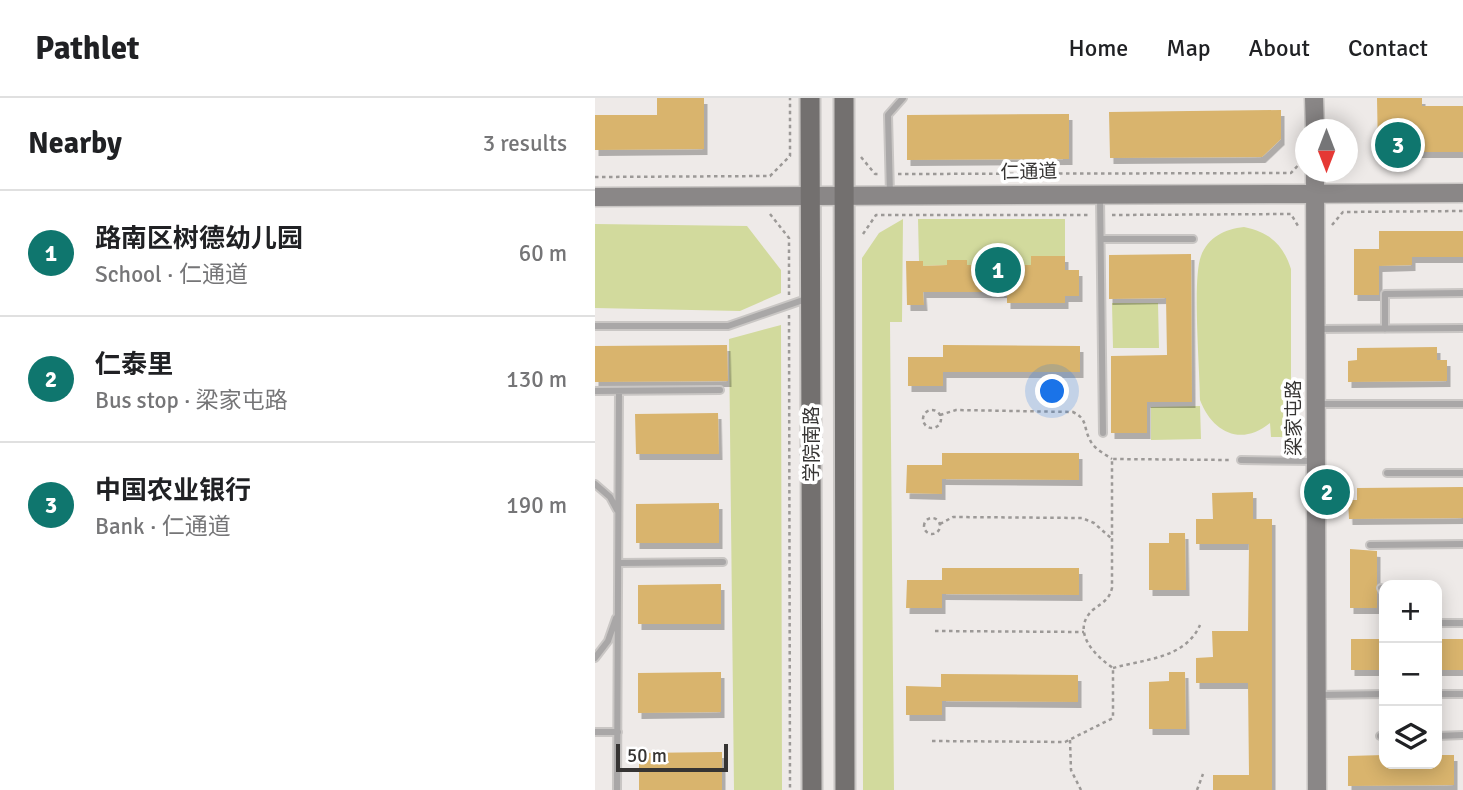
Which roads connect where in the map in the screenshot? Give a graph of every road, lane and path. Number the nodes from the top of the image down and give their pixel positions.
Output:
1 (790, 98) edge
2 (810, 98) edge
3 (844, 98) edge
4 (903, 98) edge
5 (1314, 98) edge
6 (1315, 119) edge
7 (859, 155) dead end
8 (1295, 172) edge
9 (889, 174) junction
10 (595, 177) edge
11 (1312, 182) edge
12 (1100, 192) junction
13 (1315, 193) junction
14 (1463, 193) edge
15 (811, 195) junction
16 (844, 195) junction
17 (890, 195) junction
18 (595, 197) edge
19 (1463, 211) edge
20 (757, 214) dead end
21 (1101, 215) junction
22 (1300, 229) dead end
23 (1329, 229) dead end
24 (861, 236) dead end
25 (1101, 239) junction
26 (1193, 239) dead end
27 (1463, 293) edge
28 (811, 297) junction
29 (789, 305) junction
30 (595, 326) edge
31 (1463, 328) edge
32 (1315, 329) junction
33 (1385, 329) junction
34 (720, 390) dead end
35 (595, 391) edge
36 (619, 391) junction
37 (1315, 404) junction
38 (1463, 404) edge
39 (940, 415) junction
40 (1103, 433) dead end
41 (1112, 459) junction
42 (1241, 460) joint
43 (1316, 461) junction
44 (1387, 473) dead end
45 (1463, 473) edge
46 (595, 484) edge
47 (618, 511) junction
48 (940, 524) junction
49 (1112, 539) junction
50 (1463, 544) edge
51 (1370, 545) dead end
52 (723, 562) dead end
53 (619, 563) junction
54 (618, 613) junction
55 (1442, 623) edge
56 (1463, 623) edge
57 (1200, 625) dead end
58 (935, 631) dead end
59 (1084, 632) junction
60 (595, 658) edge
61 (1113, 668) junction
62 (1379, 694) edge
63 (1442, 694) edge
64 (1463, 694) edge
65 (1317, 695) junction
66 (595, 732) edge
67 (618, 732) junction
68 (1442, 736) edge
69 (1463, 736) edge
70 (1070, 740) junction
71 (932, 741) dead end
72 (1203, 774) dead end
73 (617, 790) edge
74 (790, 790) edge
75 (812, 790) edge
76 (845, 790) edge
77 (1081, 790) edge
78 (1197, 790) edge
79 (1317, 790) edge

1 - 10 path
2 - 15 main road, 学院南路
3 - 16 main road, 学院南路
4 - 9 lane
5 - 6 street
7 - 9 path
8 - 9 path
9 - 17 lane
11 - 13 street, 梁家屯路
12 - 13 street, 仁通道
12 - 17 street, 仁通道
12 - 21 lane
13 - 14 street, 仁通道
13 - 32 street, 梁家屯路
15 - 16 street, 仁通道
15 - 18 street, 仁通道
15 - 28 main road, 学院南路
16 - 17 street, 仁通道
16 - 76 main road, 学院南路
19 - 23 path
20 - 29 path
21 - 22 path
21 - 24 path
21 - 25 lane
25 - 26 lane
25 - 40 lane
27 - 33 lane
28 - 29 lane
28 - 75 main road, 学院南路
29 - 30 lane
29 - 74 path
31 - 33 lane
32 - 33 lane
32 - 37 street, 梁家屯路
34 - 36 lane
35 - 36 lane
36 - 47 lane
37 - 38 lane
37 - 43 street, 梁家屯路
39 - 39 path
39 - 41 path
41 - 42 path
41 - 49 path
42 - 43 lane
43 - 65 street, 梁家屯路
44 - 45 lane
46 - 47 lane
47 - 53 lane
48 - 48 path
48 - 49 path
49 - 59 path
50 - 51 lane
52 - 53 lane
53 - 54 lane
54 - 60 lane
54 - 67 lane
55 - 56 lane
57 - 61 path
58 - 59 path
59 - 61 path
61 - 70 path
62 - 65 lane
63 - 64 lane
65 - 79 street, 梁家屯路
66 - 67 lane
67 - 73 lane
68 - 69 lane
70 - 71 path
70 - 77 path
72 - 78 path

